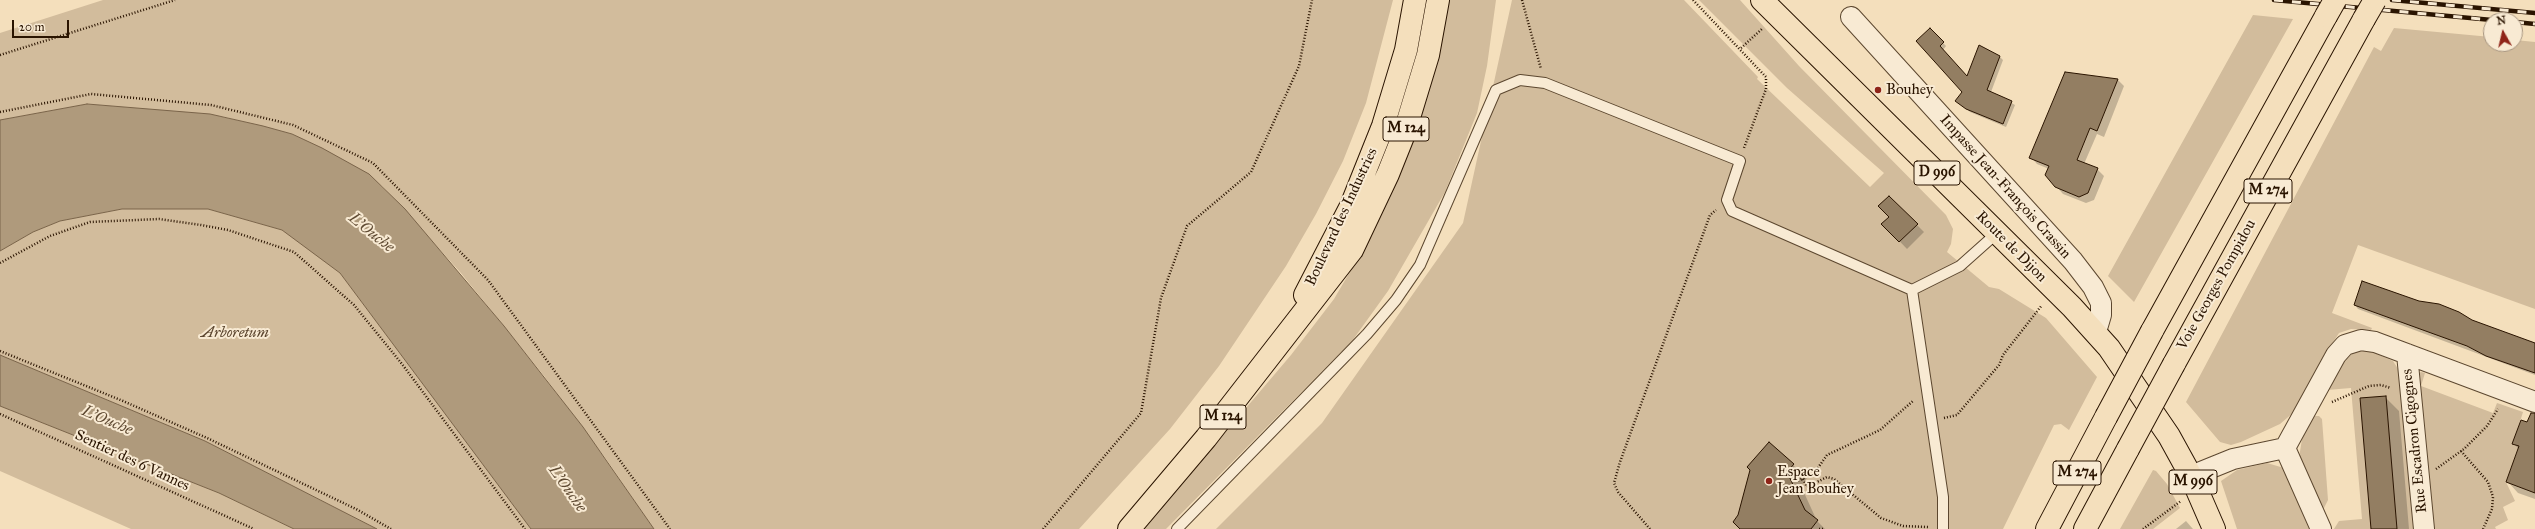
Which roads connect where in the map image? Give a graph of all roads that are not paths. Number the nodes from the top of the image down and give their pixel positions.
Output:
1 (1415, 0) edge
2 (1438, 0) edge
3 (1762, 0) edge
4 (2375, 0) edge
5 (2331, 8) edge
6 (1851, 17) dead end
7 (1997, 233) junction
8 (1912, 290) junction
9 (2096, 332) junction
10 (1283, 339) junction
11 (2407, 354) junction
12 (2535, 402) edge
13 (2169, 436) joint
14 (2285, 448) junction
15 (2191, 476) junction
16 (1158, 492) junction
17 (1943, 528) edge
18 (1118, 529) edge
19 (1129, 529) edge
20 (1177, 529) edge
21 (2047, 529) edge
22 (2085, 529) edge
23 (2214, 529) edge
24 (2321, 529) edge
25 (2424, 529) edge

1 - 10 main road, Boulevard des Industries / M 124
2 - 10 main road, Boulevard des Industries / M 124
3 - 7 main road, Route de Dijon / D 996
4 - 22 main road, Voie Georges Pompidou / M 274, bridge
5 - 21 main road, M 274, bridge
6 - 9 street, Impasse Jean-François Crassin
7 - 8 lane
7 - 9 main road, Route de Dijon / D 996
8 - 17 lane
8 - 20 lane
9 - 13 main road, Route de Dijon / D 996
10 - 16 main road, Boulevard des Industries / M 124
11 - 12 street
11 - 14 street
11 - 25 street, Rue Escadron Cigognes
13 - 15 main road, Route de Dijon / M 996
14 - 15 street
14 - 24 street
15 - 23 main road, Route de Dijon / M 996
16 - 18 main road, Boulevard des Industries / M 124
16 - 19 main road, Boulevard des Industries / M 124

